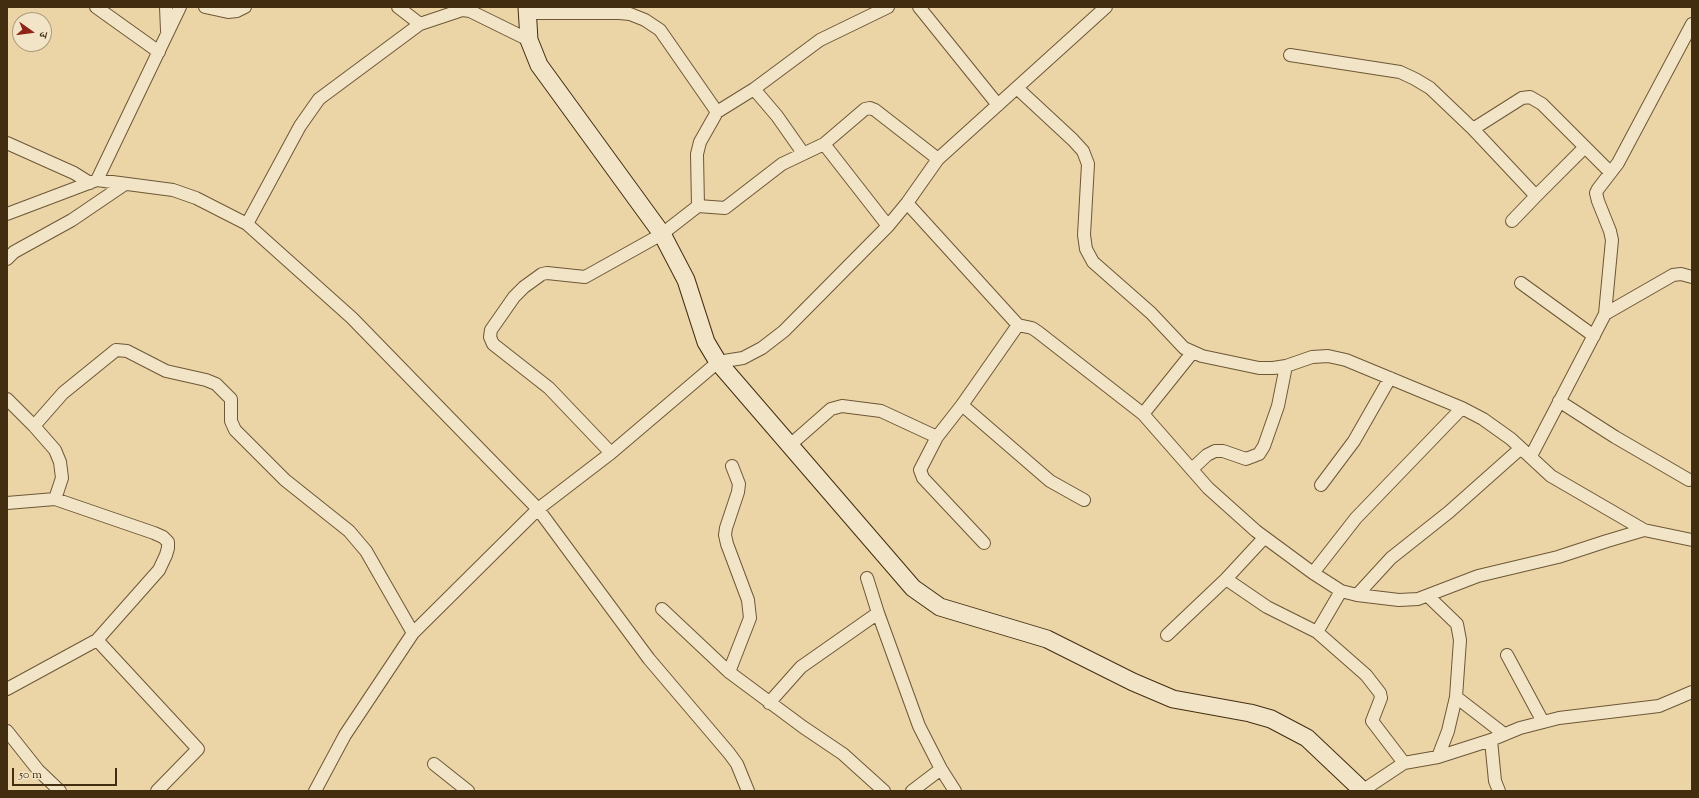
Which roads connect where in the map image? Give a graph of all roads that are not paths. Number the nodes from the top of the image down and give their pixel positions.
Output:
1 (96, 7) edge
2 (166, 7) edge
3 (180, 7) edge
4 (205, 7) edge
5 (245, 7) edge
6 (398, 7) edge
7 (888, 7) edge
8 (919, 7) edge
9 (1106, 7) edge
10 (526, 10) edge
11 (420, 24) junction
12 (1692, 24) edge
13 (167, 35) junction
14 (529, 40) junction
15 (159, 52) junction
16 (1290, 55) dead end
17 (1017, 88) junction
18 (754, 89) junction
19 (998, 105) junction
20 (717, 112) junction
21 (1473, 129) junction
22 (7, 143) edge
23 (824, 144) junction
24 (1585, 147) junction
25 (803, 153) junction
26 (938, 159) junction
27 (1610, 172) junction
28 (93, 182) junction
29 (125, 184) junction
30 (1536, 196) junction
31 (907, 203) junction
32 (698, 206) junction
33 (7, 214) edge
34 (1512, 221) dead end
35 (247, 224) junction
36 (888, 226) junction
37 (662, 234) junction
38 (7, 259) edge
39 (1692, 277) edge
40 (1521, 283) dead end
41 (1605, 314) junction
42 (1018, 325) junction
43 (1594, 336) junction
44 (1192, 352) junction
45 (718, 362) junction
46 (1286, 366) junction
47 (1390, 378) junction
48 (7, 399) edge
49 (1559, 401) junction
50 (962, 405) junction
51 (1462, 408) junction
52 (1143, 414) junction
53 (34, 426) junction
54 (937, 436) junction
55 (790, 445) junction
56 (1526, 452) junction
57 (611, 453) junction
58 (732, 466) dead end
59 (1192, 469) junction
60 (1690, 480) dead end
61 (1321, 485) dead end
62 (55, 499) junction
63 (1084, 500) dead end
64 (7, 503) edge
65 (538, 509) junction
66 (1644, 530) junction
67 (1264, 538) junction
68 (1692, 540) edge
69 (984, 543) dead end
70 (1313, 573) junction
71 (867, 578) dead end
72 (1226, 579) junction
73 (1341, 591) junction
74 (1357, 595) junction
75 (1428, 596) junction
76 (662, 609) dead end
77 (878, 612) junction
78 (1317, 632) junction
79 (413, 633) junction
80 (1167, 635) dead end
81 (97, 640) junction
82 (1507, 655) dead end
83 (729, 672) junction
84 (7, 689) edge
85 (1692, 692) edge
86 (1456, 697) junction
87 (769, 702) junction
88 (1543, 722) junction
89 (7, 731) edge
90 (1504, 734) junction
91 (1491, 740) junction
92 (1438, 757) junction
93 (1404, 763) junction
94 (434, 764) dead end
95 (941, 769) junction
96 (51, 788) edge
97 (157, 791) edge
98 (314, 791) edge
99 (468, 791) edge
100 (748, 791) edge
101 (884, 791) edge
102 (912, 791) edge
103 (955, 791) edge
104 (1362, 791) edge
105 (1499, 791) edge

1 - 15 street
2 - 13 street
3 - 13 street
4 - 5 street
6 - 11 street
7 - 18 street
8 - 19 street
9 - 17 street
10 - 14 street
10 - 20 street
11 - 14 street
11 - 35 street
12 - 27 street
13 - 15 street
14 - 37 street
15 - 28 street
16 - 21 street
17 - 19 street
17 - 44 street
18 - 20 street
18 - 25 street
19 - 26 street
20 - 32 street
21 - 24 street
21 - 30 street
22 - 28 street
23 - 25 street
23 - 26 street
23 - 36 street
24 - 27 street
24 - 30 street
25 - 32 street
26 - 31 street
27 - 41 street
28 - 29 street
28 - 33 street
29 - 35 street
29 - 38 street
30 - 34 street
31 - 36 street
31 - 42 street
32 - 37 street
35 - 65 street
36 - 45 street
37 - 45 street
37 - 57 street
39 - 41 street
40 - 43 street
41 - 43 street
42 - 50 street
42 - 52 street
43 - 49 street
44 - 46 street
44 - 52 street
45 - 55 street
45 - 57 street
46 - 47 street
46 - 59 street
47 - 51 street
47 - 61 street
48 - 53 street
49 - 56 street
49 - 60 street
50 - 54 street
50 - 63 street
51 - 56 street
51 - 70 street
52 - 59 street
53 - 62 street
53 - 79 street
54 - 55 street
54 - 69 street
55 - 104 street
56 - 66 street
56 - 74 street
57 - 65 street
58 - 83 street
59 - 67 street
62 - 64 street
62 - 81 street
65 - 79 street
65 - 100 street
66 - 68 street
66 - 75 street
67 - 70 street
67 - 72 street
70 - 73 street
71 - 77 street
72 - 78 street
72 - 80 street
73 - 74 street
73 - 78 street
74 - 75 street
75 - 86 street
76 - 83 street
77 - 87 street
77 - 95 street
78 - 93 street
79 - 98 street
81 - 84 street
81 - 97 street
82 - 88 street
83 - 87 street
85 - 88 street
86 - 90 street
86 - 92 street
87 - 101 street
88 - 90 street
89 - 96 street
90 - 91 street
91 - 92 street
91 - 105 street
92 - 93 street
93 - 104 street
94 - 99 street
95 - 102 street
95 - 103 street

